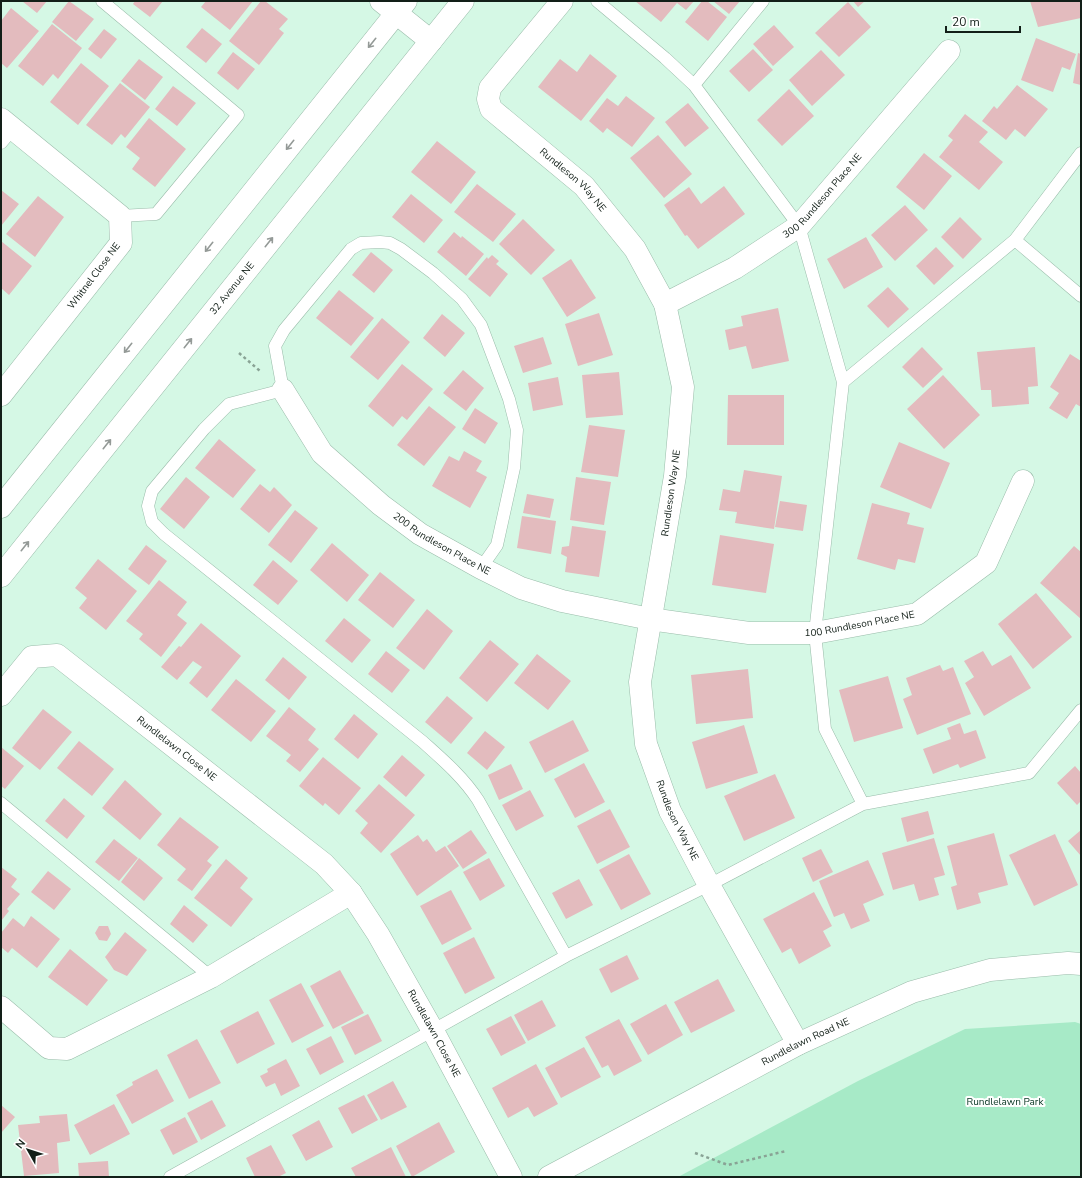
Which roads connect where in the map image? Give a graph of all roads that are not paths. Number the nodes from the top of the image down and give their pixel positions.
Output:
1 (102, 1) edge
2 (463, 1) edge
3 (562, 1) edge
4 (597, 1) edge
5 (763, 1) edge
6 (394, 5) edge
7 (431, 41) junction
8 (949, 51) dead end
9 (694, 85) junction
10 (5, 130) edge
11 (1081, 154) edge
12 (120, 216) junction
13 (798, 226) junction
14 (1014, 240) junction
15 (1081, 296) edge
16 (665, 304) junction
17 (843, 382) junction
18 (283, 390) junction
19 (1, 395) edge
20 (1023, 481) dead end
21 (1, 507) edge
22 (481, 568) junction
23 (1, 576) edge
24 (650, 619) junction
25 (815, 633) junction
26 (1, 695) edge
27 (1081, 710) edge
28 (1, 803) edge
29 (863, 804) junction
30 (709, 885) junction
31 (351, 893) junction
32 (566, 956) junction
33 (1081, 964) edge
34 (211, 977) junction
35 (1, 1007) edge
36 (433, 1031) junction
37 (798, 1044) junction
38 (170, 1177) edge
39 (511, 1177) edge
40 (549, 1177) edge

1 - 12 lane
2 - 7 street, 32 Avenue NE
3 - 16 street, Rundleson Way NE
4 - 9 lane
5 - 9 lane
6 - 7 street
6 -> 21 street
23 -> 7 street, 32 Avenue NE
8 - 13 street, 300 Rundleson Place NE
9 - 13 lane
10 - 12 street
11 - 14 lane
12 - 19 street, Whitnel Close NE
13 - 16 street, 300 Rundleson Place NE
13 - 17 lane
14 - 15 lane
14 - 17 lane
16 - 24 street, Rundleson Way NE
17 - 25 lane
18 - 22 street, 200 Rundleson Place NE
18 - 22 lane
18 - 32 lane
20 - 25 street, 100 Rundleson Place NE
22 - 24 street, 200 Rundleson Place NE
24 - 25 street, 100 Rundleson Place NE
24 - 30 street, Rundleson Way NE
25 - 29 lane
26 - 31 street, Rundlelawn Close NE
27 - 29 lane
28 - 34 lane
29 - 30 lane
30 - 32 lane
30 - 37 street, Rundleson Way NE
31 - 34 street
31 - 36 street, Rundlelawn Close NE
32 - 36 lane
33 - 37 street, Rundlelawn Road NE
34 - 35 street
36 - 38 lane
36 - 39 street, Rundlelawn Close NE
37 - 40 street, Rundlelawn Road NE

